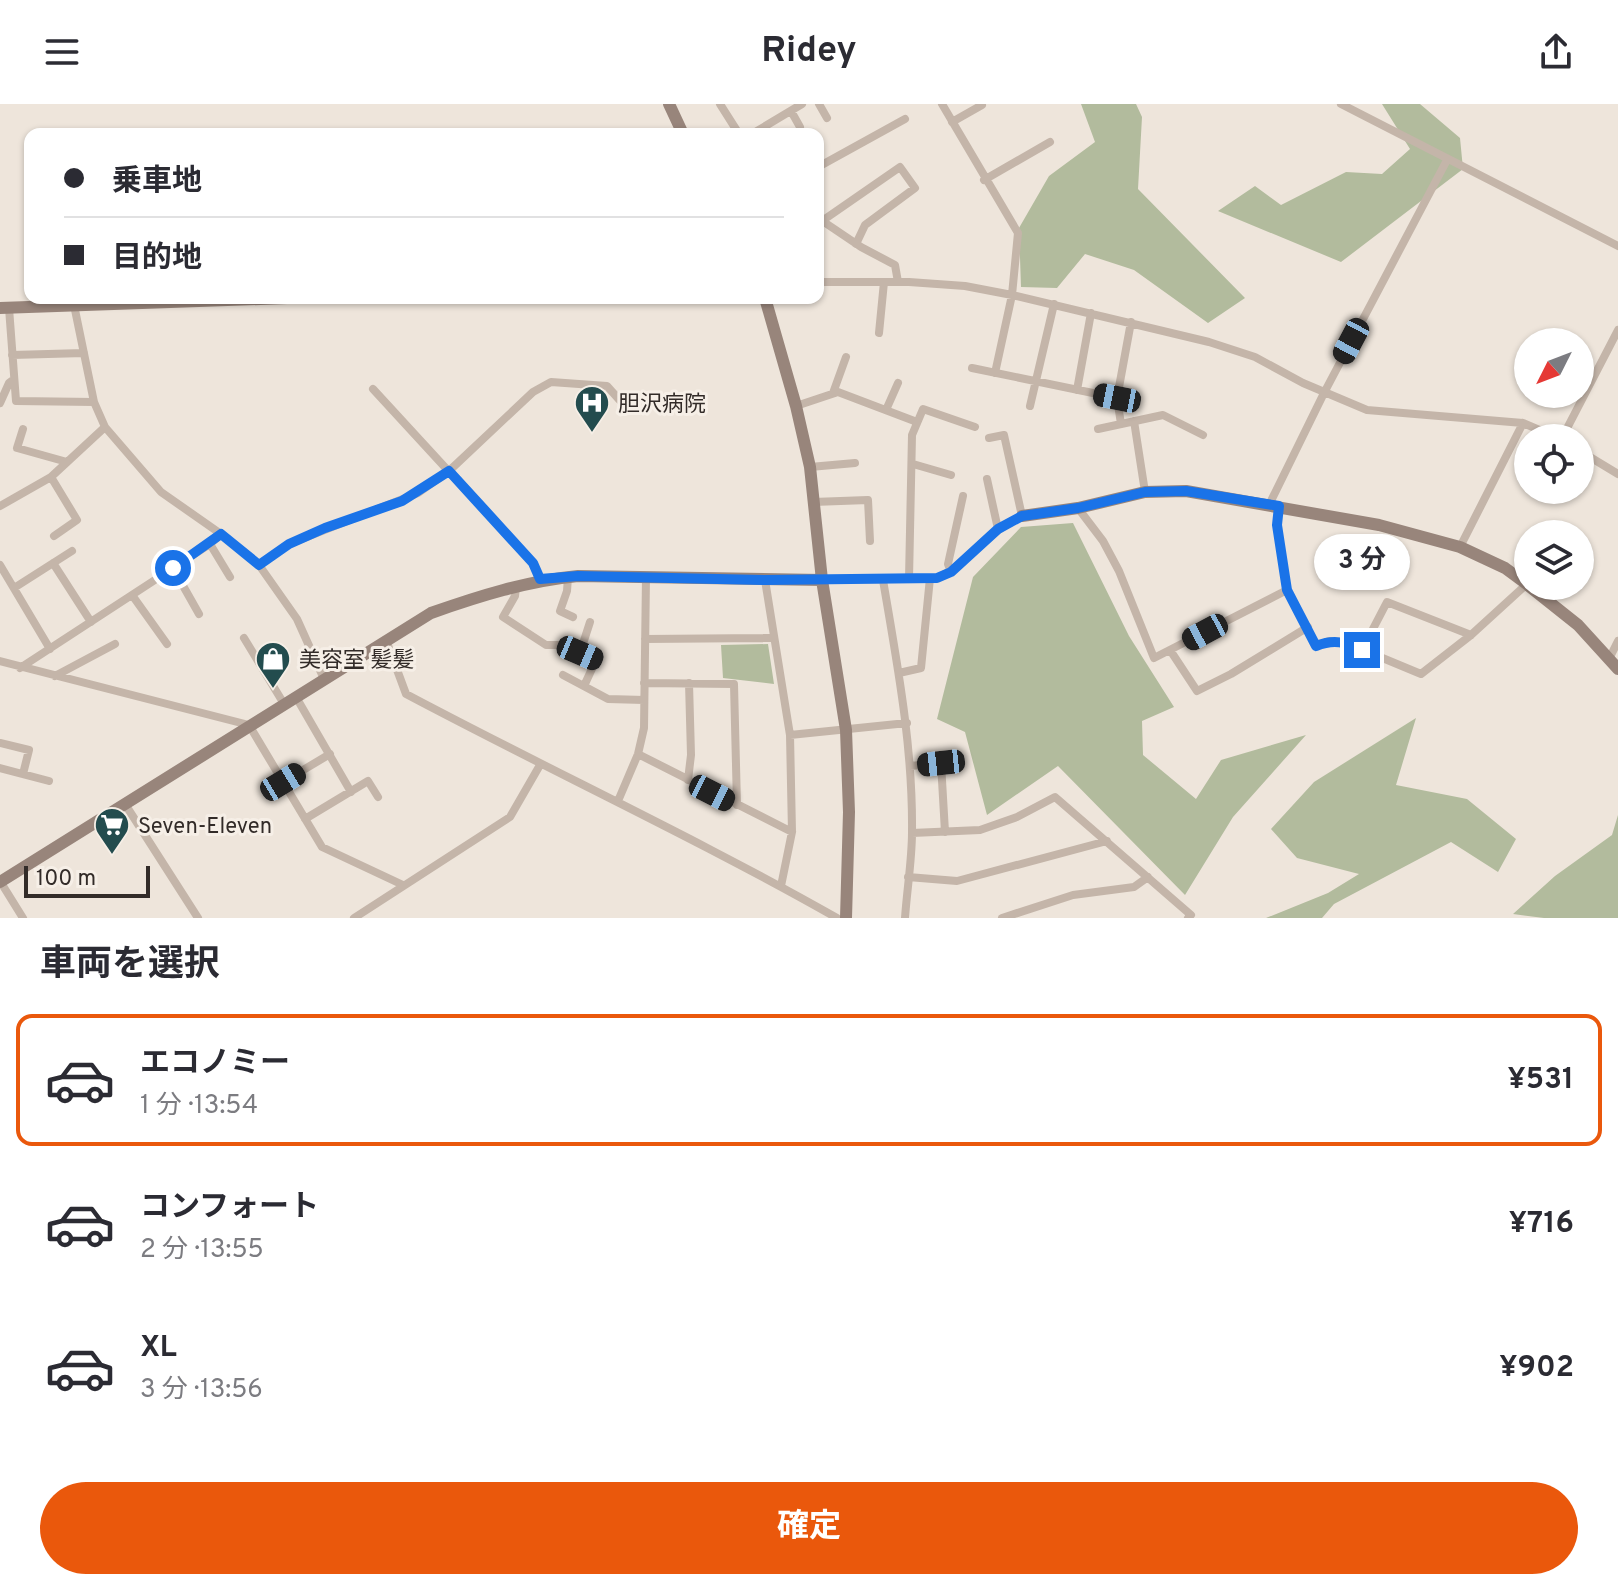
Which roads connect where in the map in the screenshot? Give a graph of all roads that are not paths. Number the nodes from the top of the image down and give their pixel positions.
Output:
1 (669, 104) edge
2 (720, 104) edge
3 (802, 104) edge
4 (819, 104) edge
5 (942, 104) edge
6 (1341, 104) edge
7 (982, 105) edge
8 (1360, 108) edge
9 (791, 111) junction
10 (827, 118) dead end
11 (905, 119) dead end
12 (952, 122) junction
13 (800, 127) dead end
14 (680, 128) edge
15 (735, 128) edge
16 (762, 128) edge
17 (1050, 142) dead end
18 (1447, 160) junction
19 (824, 164) edge
20 (984, 180) junction
21 (824, 216) edge
22 (824, 222) edge
23 (856, 244) junction
24 (1618, 246) edge
25 (824, 282) edge
26 (884, 282) junction
27 (898, 282) junction
28 (1012, 295) junction
29 (104, 304) edge
30 (767, 304) edge
31 (1054, 304) junction
32 (74, 305) junction
33 (5, 308) edge
34 (1091, 313) junction
35 (1131, 322) junction
36 (1618, 330) edge
37 (879, 333) dead end
38 (84, 353) junction
39 (12, 355) junction
40 (846, 357) dead end
41 (972, 368) dead end
42 (995, 373) junction
43 (13, 380) junction
44 (1035, 382) junction
45 (898, 383) dead end
46 (373, 389) dead end
47 (1077, 390) junction
48 (833, 393) junction
49 (1324, 393) junction
50 (1117, 398) junction
51 (94, 402) junction
52 (0, 403) edge
53 (624, 405) dead end
54 (796, 406) junction
55 (1030, 406) dead end
56 (886, 410) junction
57 (1134, 421) junction
58 (917, 422) junction
59 (1523, 423) joint
60 (1121, 424) junction
61 (1568, 424) edge
62 (105, 427) junction
63 (975, 427) dead end
64 (23, 429) dead end
65 (1098, 429) dead end
66 (1203, 435) dead end
67 (989, 438) dead end
68 (1594, 459) edge
69 (67, 462) junction
70 (855, 463) dead end
71 (913, 464) junction
72 (810, 467) junction
73 (449, 471) junction
74 (1618, 474) edge
75 (951, 475) dead end
76 (51, 477) junction
77 (987, 479) dead end
78 (1145, 492) junction
79 (963, 496) dead end
80 (813, 502) junction
81 (0, 506) edge
82 (1274, 506) junction
83 (1078, 508) junction
84 (1022, 516) junction
85 (998, 529) junction
86 (221, 534) junction
87 (54, 536) dead end
88 (870, 541) dead end
89 (210, 544) junction
90 (1460, 547) junction
91 (72, 551) dead end
92 (53, 563) junction
93 (0, 565) edge
94 (259, 565) junction
95 (173, 568) junction
96 (951, 572) junction
97 (1514, 575) edge
98 (230, 577) dead end
99 (568, 577) junction
100 (646, 577) junction
101 (930, 578) junction
102 (540, 579) junction
103 (909, 579) junction
104 (765, 580) junction
105 (822, 580) junction
106 (883, 580) junction
107 (516, 587) junction
108 (14, 588) junction
109 (1287, 590) junction
110 (132, 595) junction
111 (1514, 597) edge
112 (1547, 600) edge
113 (199, 614) dead end
114 (573, 617) dead end
115 (91, 622) junction
116 (590, 622) dead end
117 (1308, 627) junction
118 (1471, 635) junction
119 (244, 638) dead end
120 (774, 638) junction
121 (645, 639) junction
122 (386, 640) junction
123 (1618, 641) edge
124 (115, 644) dead end
125 (167, 644) dead end
126 (50, 649) junction
127 (1170, 650) junction
128 (1362, 650) junction
129 (580, 653) junction
130 (0, 661) edge
131 (1614, 664) edge
132 (20, 668) junction
133 (899, 673) junction
134 (563, 675) dead end
135 (54, 677) junction
136 (324, 679) junction
137 (644, 683) junction
138 (689, 683) junction
139 (584, 686) junction
140 (296, 697) junction
141 (644, 700) junction
142 (284, 704) junction
143 (907, 723) junction
144 (249, 725) junction
145 (846, 730) junction
146 (790, 735) junction
147 (0, 743) edge
148 (330, 754) junction
149 (638, 754) junction
150 (540, 765) junction
151 (910, 766) junction
152 (0, 768) edge
153 (23, 774) junction
154 (688, 780) junction
155 (49, 781) dead end
156 (283, 782) junction
157 (351, 792) junction
158 (378, 797) dead end
159 (618, 801) junction
160 (125, 804) junction
161 (737, 805) junction
162 (305, 819) junction
163 (792, 832) junction
164 (945, 832) junction
165 (912, 833) junction
166 (1107, 841) junction
167 (908, 877) junction
168 (1148, 877) junction
169 (0, 881) edge
170 (403, 885) junction
171 (781, 886) junction
172 (23, 918) edge
173 (198, 918) edge
174 (355, 918) edge
175 (837, 918) edge
176 (846, 918) edge
177 (905, 918) edge
178 (1002, 918) edge
179 (1188, 918) edge

1 - 14 street
2 - 15 street
3 - 9 street
4 - 10 street
5 - 12 street
6 - 8 street
7 - 12 street
8 - 18 street
9 - 13 street
9 - 16 street
11 - 19 street
12 - 20 street
17 - 20 street
18 - 24 street
18 - 49 street
20 - 28 street
21 - 23 street
22 - 23 street
23 - 27 street
25 - 26 street
26 - 27 street
26 - 37 street
27 - 28 street
28 - 31 street
28 - 42 street
29 - 32 street
30 - 54 street
31 - 34 street
31 - 44 street
32 - 33 street
32 - 38 street
33 - 39 street
34 - 35 street
34 - 47 street
35 - 49 street
35 - 50 street
36 - 61 street
38 - 39 street
38 - 51 street
39 - 43 street
40 - 48 street
41 - 42 street
42 - 44 street
43 - 51 street
43 - 52 street
44 - 47 street
44 - 55 street
45 - 56 street
46 - 73 street
47 - 50 street
48 - 54 street
48 - 56 street
49 - 59 street
49 - 82 street
50 - 60 street
51 - 62 street
53 - 73 street
54 - 72 street
56 - 58 street
57 - 60 street
57 - 66 street
57 - 78 street
58 - 63 street
58 - 71 street
59 - 90 street
60 - 65 street
62 - 69 street
62 - 86 street
64 - 69 street
67 - 84 street
68 - 74 street
69 - 76 street
70 - 72 street
71 - 75 street
71 - 103 street
72 - 80 street
73 - 94 street
73 - 102 street
76 - 81 street
76 - 87 street
77 - 85 street
78 - 82 street
78 - 83 street
79 - 96 street
80 - 88 street
80 - 105 street
82 - 90 street
82 - 109 street
83 - 84 street
83 - 127 street
84 - 85 street
85 - 96 street
86 - 89 street
86 - 94 street
89 - 95 street
89 - 98 street
90 - 97 street
91 - 92 street
92 - 108 street
92 - 115 street
93 - 108 street
94 - 136 street
95 - 110 street
95 - 113 street
96 - 101 street
99 - 100 street
99 - 102 street
99 - 114 street
100 - 104 street
100 - 121 street
101 - 103 street
101 - 133 street
102 - 107 street
103 - 106 street
104 - 105 street
104 - 120 street
105 - 106 street
105 - 145 street
106 - 133 street
107 - 122 street
107 - 129 street
108 - 126 street
109 - 117 street
109 - 127 street
110 - 115 street
110 - 125 street
111 - 118 street
112 - 131 street
115 - 126 street
116 - 129 street
117 - 127 street
117 - 128 street
118 - 128 street
118 - 128 street
119 - 142 street
120 - 121 street
120 - 146 street
121 - 137 street
122 - 136 street
122 - 150 street
123 - 131 street
124 - 135 street
126 - 132 street
129 - 139 street
130 - 132 street
132 - 135 street
133 - 143 street
134 - 139 street
135 - 144 street
136 - 140 street
137 - 138 street
137 - 141 street
138 - 154 street
138 - 161 street
139 - 141 street
140 - 142 street
140 - 148 street
141 - 149 street
142 - 144 street
143 - 145 street
143 - 151 street
144 - 156 street
144 - 160 street
145 - 146 street
145 - 176 street
146 - 163 street
147 - 153 street
148 - 156 street
148 - 157 street
149 - 154 street
149 - 159 street
150 - 159 street
150 - 170 street
151 - 164 street
151 - 165 street
152 - 153 street
153 - 155 street
154 - 161 street
156 - 162 street
157 - 158 street
157 - 162 street
159 - 171 street
160 - 169 street
160 - 173 street
161 - 163 street
162 - 170 street
163 - 171 street
164 - 165 street
164 - 166 street
165 - 167 street
166 - 167 street
166 - 168 street
167 - 177 street
168 - 178 street
168 - 179 street
169 - 172 street
170 - 174 street
171 - 175 street

